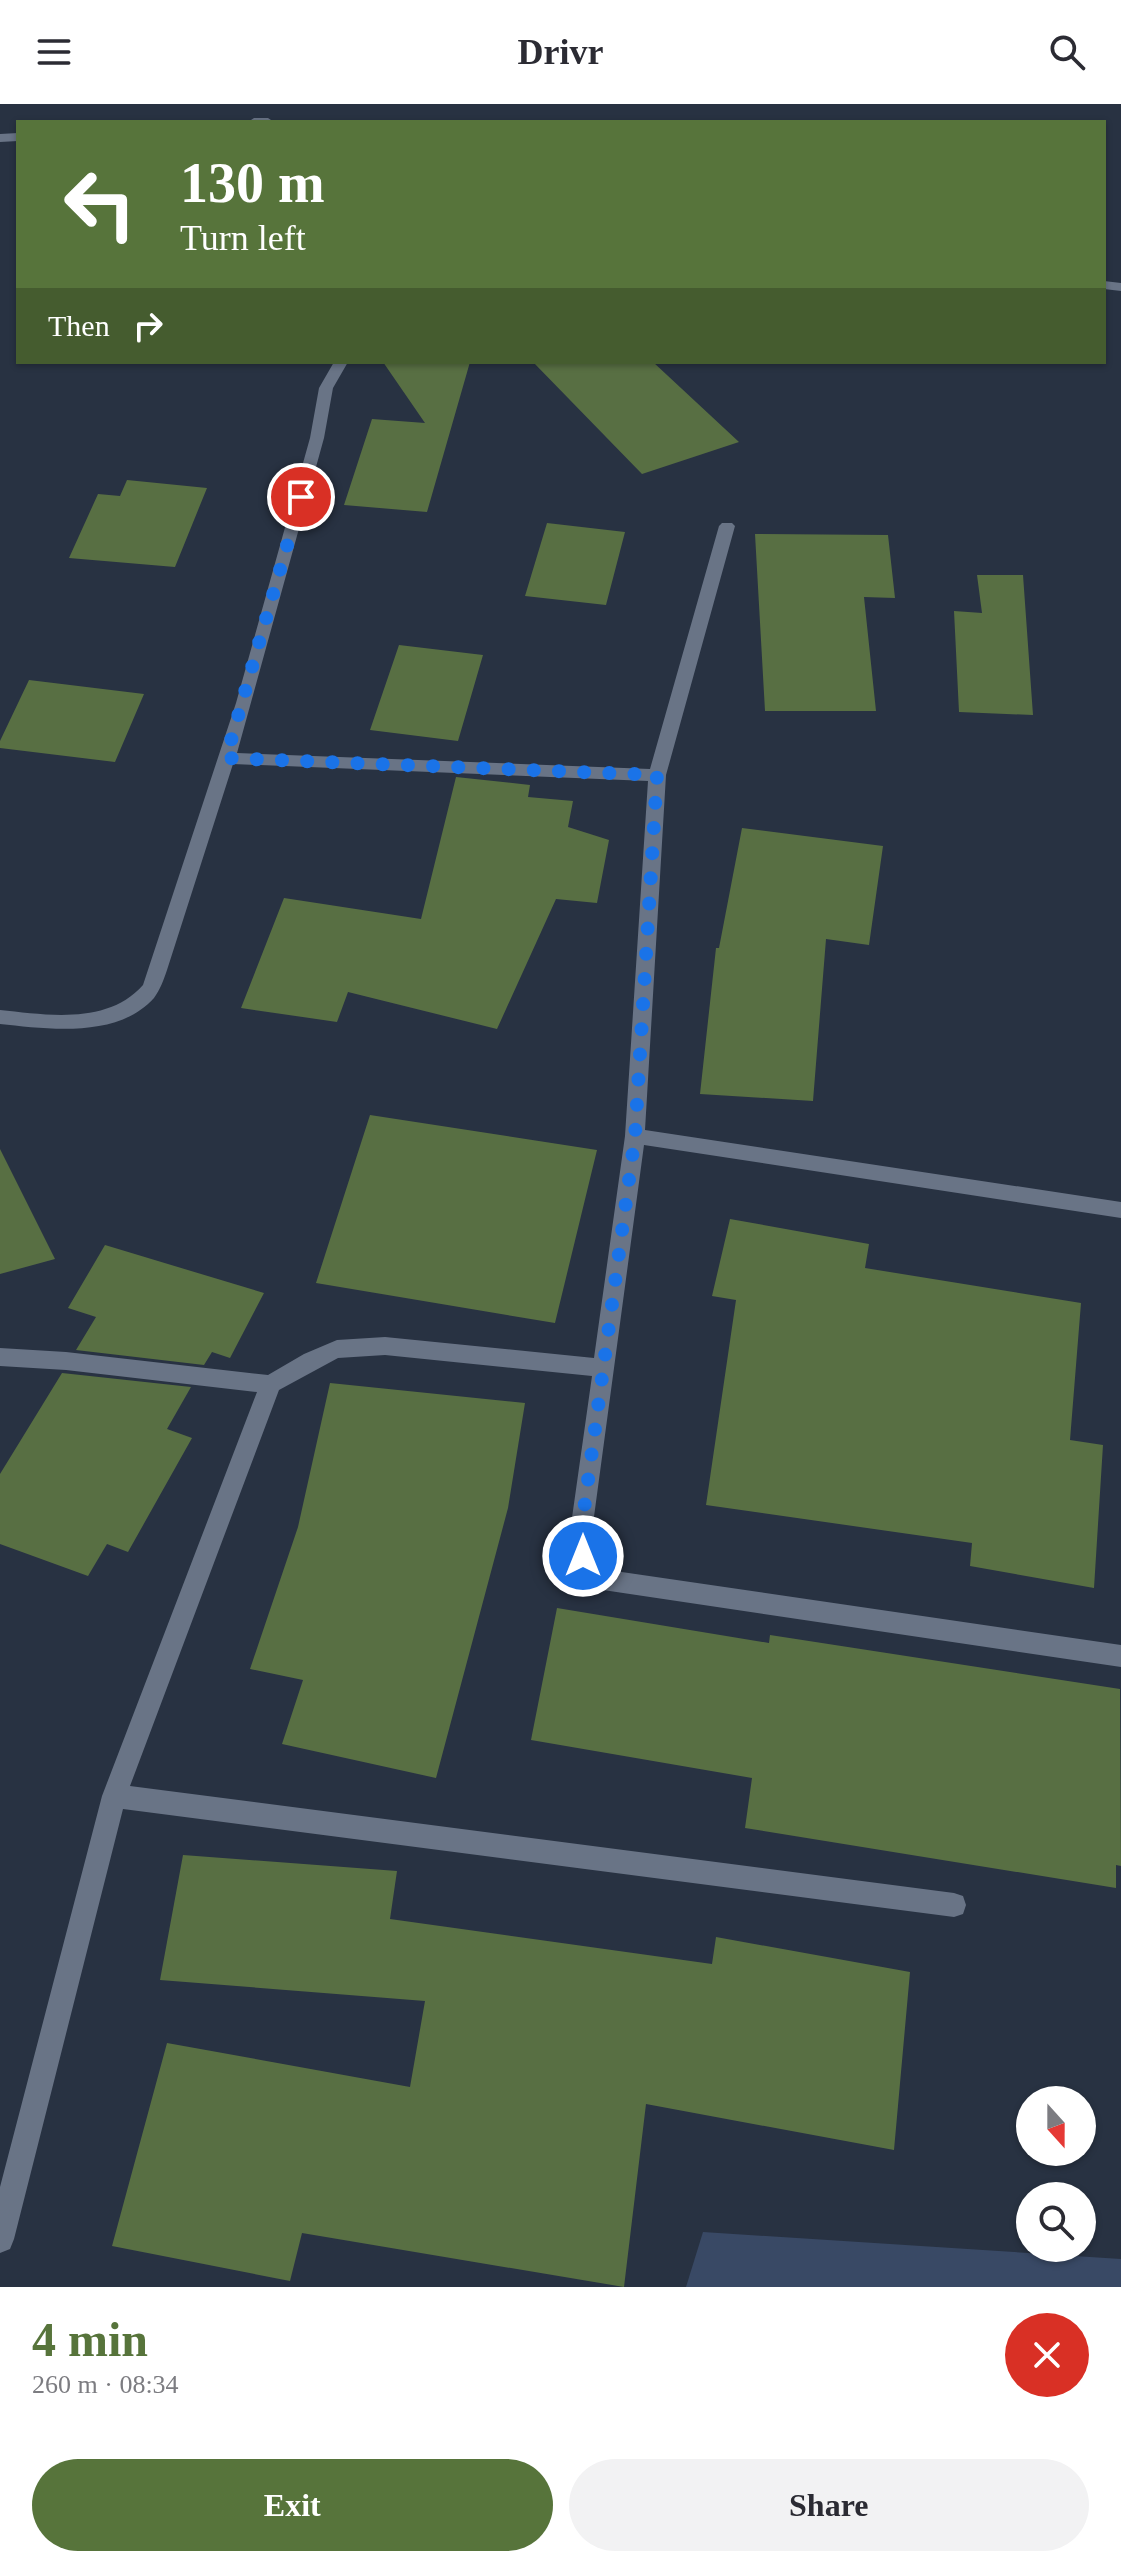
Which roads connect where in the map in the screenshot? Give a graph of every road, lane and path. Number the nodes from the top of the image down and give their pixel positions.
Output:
1 (340, 364) edge
2 (727, 526) dead end
3 (226, 758) junction
4 (657, 775) junction
5 (0, 1017) edge
6 (635, 1136) junction
7 (1121, 1210) edge
8 (0, 1357) edge
9 (604, 1368) junction
10 (271, 1384) junction
11 (1121, 1656) edge
12 (114, 1796) junction
13 (954, 1905) dead end
14 (6, 2185) edge
15 (0, 2239) edge

1 - 3 street
2 - 4 street
3 - 4 street
3 - 5 street
4 - 6 street
6 - 7 street
6 - 9 street
8 - 10 street
9 - 10 street
9 - 11 street
10 - 12 street
12 - 13 street
12 - 14 street
14 - 15 street

